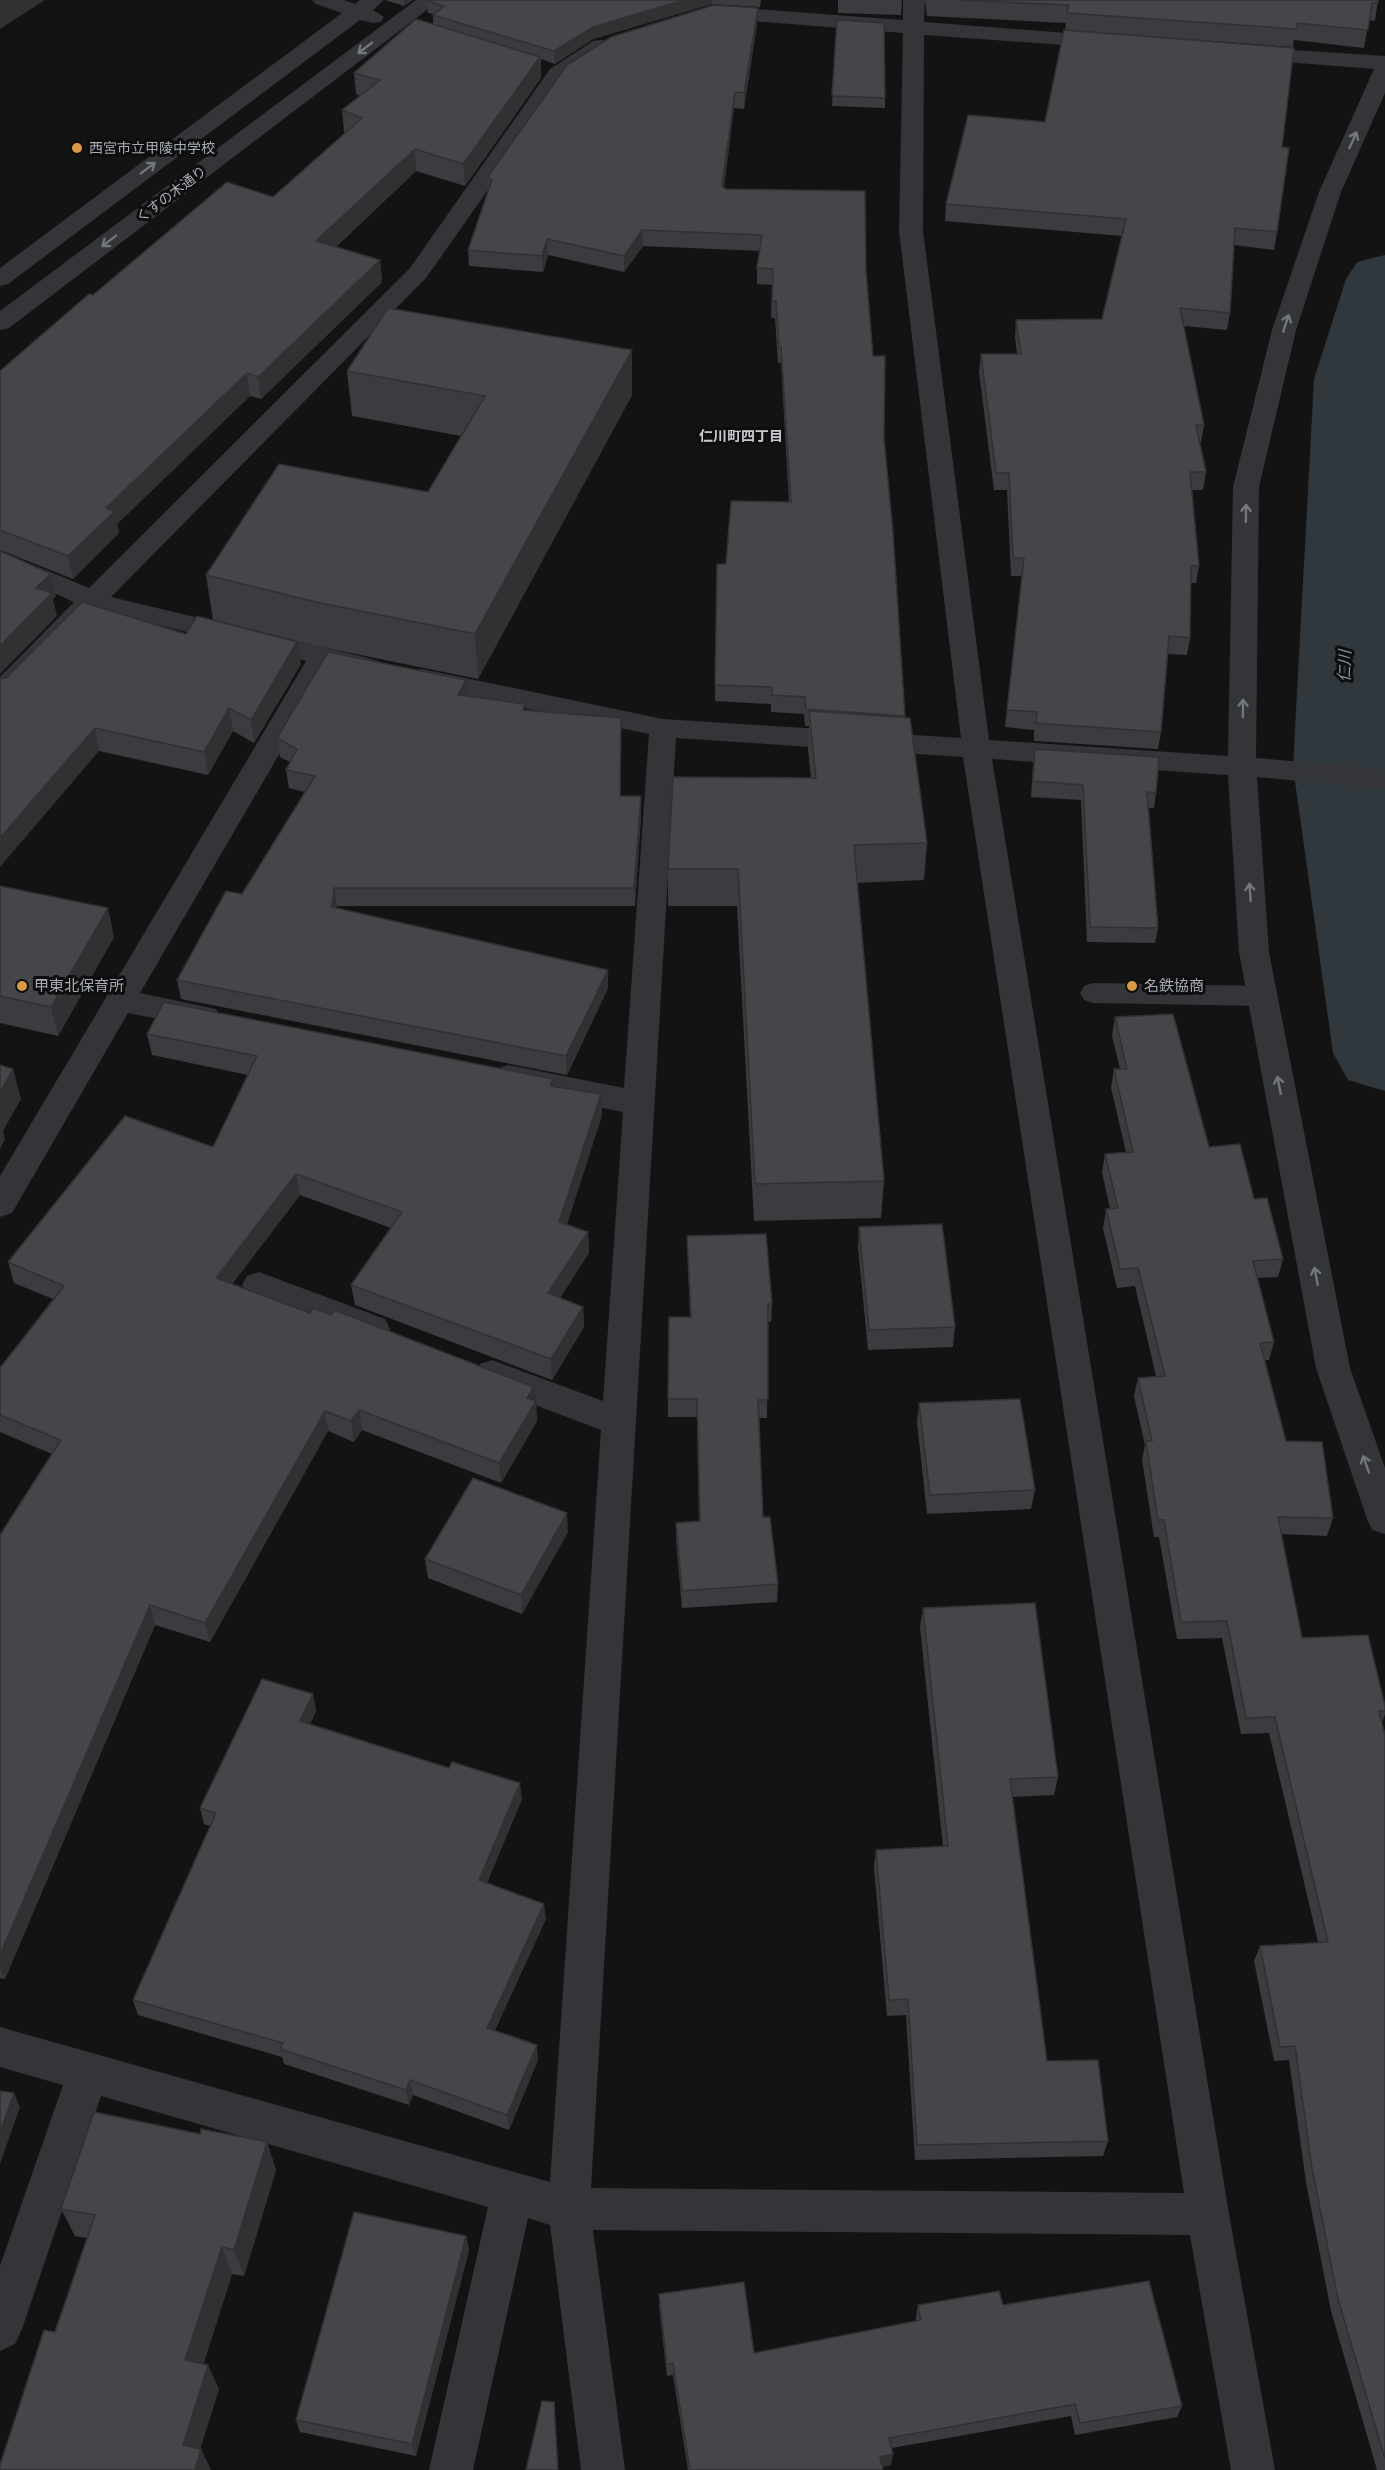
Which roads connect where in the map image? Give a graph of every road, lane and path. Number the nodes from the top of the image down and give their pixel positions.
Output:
1 (323, 0) edge
2 (429, 0) edge
3 (914, 0) edge
4 (365, 6) edge
5 (691, 19) edge
6 (395, 26) junction
7 (914, 28) junction
8 (417, 32) edge
9 (624, 39) edge
10 (1126, 44) edge
11 (1232, 52) edge
12 (1385, 63) edge
13 (1385, 68) edge
14 (0, 279) edge
15 (0, 323) edge
16 (0, 559) edge
17 (94, 601) junction
18 (321, 658) junction
19 (0, 693) edge
20 (663, 728) junction
21 (976, 748) junction
22 (1242, 766) junction
23 (1385, 779) edge
24 (1093, 993) dead end
25 (1262, 996) junction
26 (120, 1000) junction
27 (236, 1023) edge
28 (478, 1071) edge
29 (639, 1102) junction
30 (0, 1204) edge
31 (259, 1285) dead end
32 (401, 1339) edge
33 (466, 1364) edge
34 (619, 1422) junction
35 (1385, 1520) edge
36 (0, 2047) edge
37 (88, 2072) junction
38 (513, 2192) junction
39 (569, 2209) junction
40 (1208, 2214) junction
41 (0, 2329) edge
42 (451, 2470) edge
43 (603, 2470) edge
44 (1253, 2470) edge

1 - 4 street
2 - 6 street, くすの木通り
3 - 7 street
4 - 6 street
14 -> 4 street
5 - 7 street
6 - 8 street
6 -> 15 street, くすの木通り
7 - 10 street
7 - 21 street
9 - 17 street
11 - 12 street
22 -> 13 street
16 - 17 street
17 - 18 street
17 - 19 street
18 - 20 street
18 - 26 street
20 - 21 street
20 - 29 street
21 - 22 street
21 - 40 street
22 - 23 street
25 -> 22 street
24 - 25 lane
35 -> 25 street
26 - 27 street
26 - 30 street
28 - 29 street
29 - 34 street
31 - 32 street
33 - 34 street
34 - 39 street
36 - 37 street
37 - 38 street
37 - 41 street
38 - 39 street
38 - 42 street
39 - 40 street
39 - 43 street
40 - 44 street

